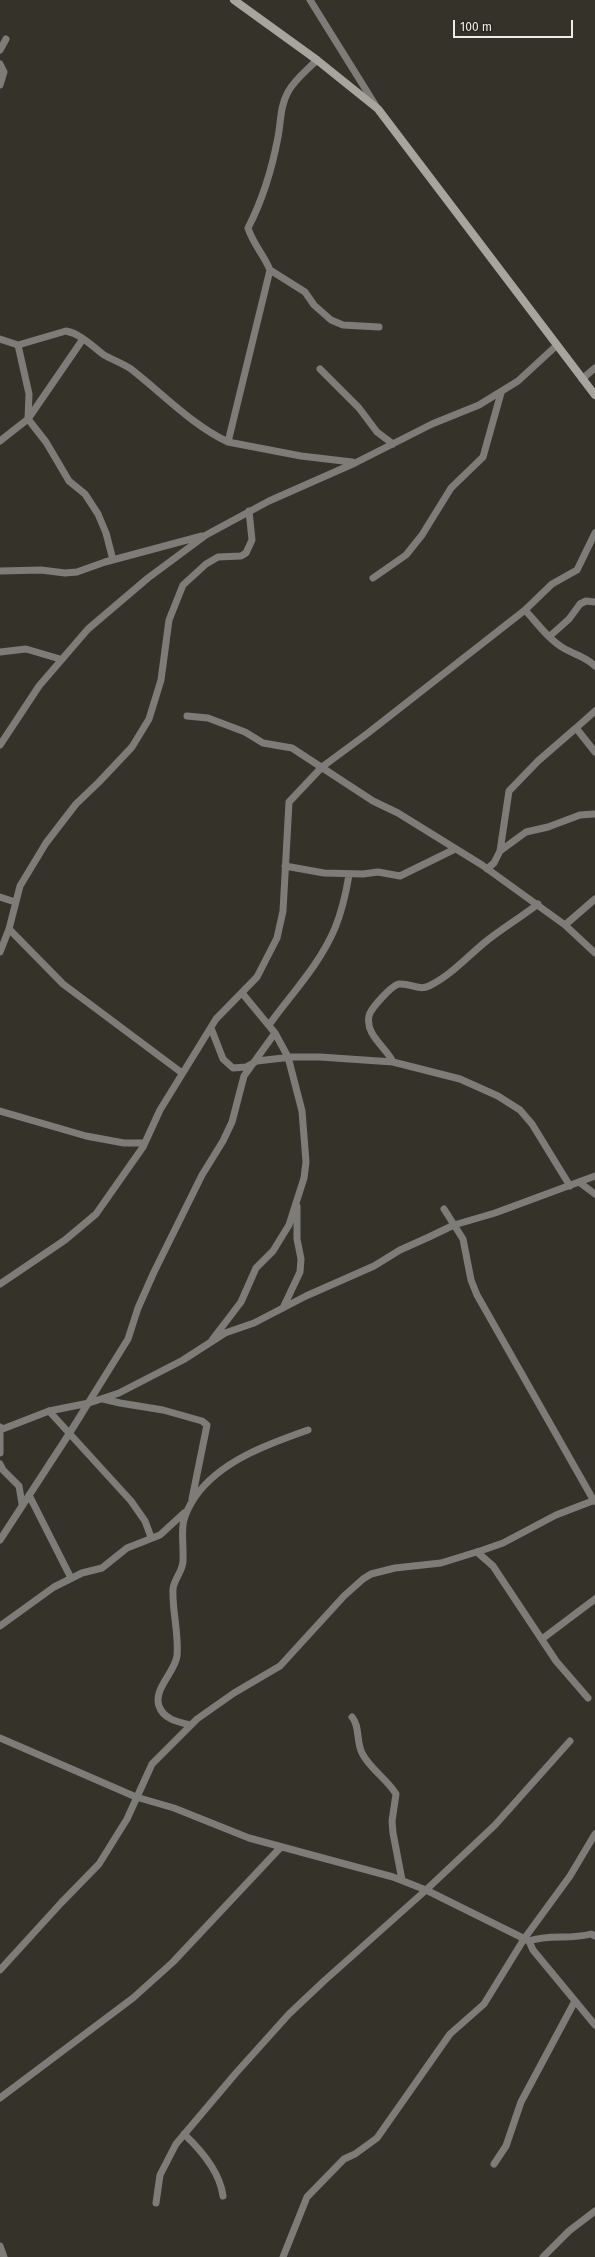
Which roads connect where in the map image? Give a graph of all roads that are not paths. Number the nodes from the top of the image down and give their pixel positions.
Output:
1 (234, 0) edge
2 (310, 0) edge
3 (6, 39) dead end
4 (0, 50) edge
5 (317, 60) junction
6 (0, 64) edge
7 (0, 85) edge
8 (378, 109) junction
9 (270, 270) junction
10 (379, 327) dead end
11 (0, 339) edge
12 (83, 339) junction
13 (18, 345) junction
14 (556, 346) junction
15 (595, 368) edge
16 (320, 369) dead end
17 (582, 378) junction
18 (502, 393) junction
19 (595, 395) edge
20 (28, 418) junction
21 (0, 441) edge
22 (228, 442) junction
23 (393, 444) junction
24 (355, 463) junction
25 (249, 511) junction
26 (595, 533) edge
27 (206, 535) junction
28 (113, 560) junction
29 (0, 572) edge
30 (373, 578) dead end
31 (595, 602) edge
32 (525, 610) junction
33 (550, 636) junction
34 (0, 652) edge
35 (60, 659) junction
36 (595, 666) edge
37 (595, 711) edge
38 (187, 716) dead end
39 (576, 728) junction
40 (0, 745) edge
41 (595, 752) edge
42 (322, 767) junction
43 (595, 806) edge
44 (594, 815) edge
45 (455, 849) junction
46 (500, 851) junction
47 (285, 866) junction
48 (487, 869) junction
49 (349, 874) junction
50 (0, 897) edge
51 (595, 899) edge
52 (15, 902) junction
53 (538, 904) junction
54 (565, 925) junction
55 (9, 929) junction
56 (0, 952) edge
57 (595, 953) edge
58 (242, 993) junction
59 (269, 1025) junction
60 (210, 1028) junction
61 (275, 1033) junction
62 (288, 1057) junction
63 (393, 1062) junction
64 (251, 1064) junction
65 (182, 1074) junction
66 (0, 1111) edge
67 (144, 1143) junction
68 (595, 1176) edge
69 (579, 1182) junction
70 (570, 1186) junction
71 (595, 1194) edge
72 (297, 1200) junction
73 (444, 1209) dead end
74 (454, 1225) junction
75 (0, 1284) edge
76 (282, 1308) junction
77 (212, 1340) junction
78 (103, 1399) junction
79 (89, 1403) junction
80 (49, 1411) junction
81 (0, 1428) edge
82 (308, 1430) dead end
83 (69, 1434) junction
84 (0, 1453) edge
85 (0, 1464) edge
86 (29, 1494) junction
87 (595, 1500) edge
88 (192, 1503) junction
89 (22, 1504) junction
90 (186, 1512) junction
91 (151, 1538) junction
92 (0, 1540) edge
93 (477, 1552) junction
94 (70, 1578) junction
95 (595, 1599) edge
96 (0, 1626) edge
97 (542, 1639) junction
98 (588, 1698) dead end
99 (352, 1717) dead end
100 (191, 1725) junction
101 (0, 1738) edge
102 (570, 1741) dead end
103 (136, 1797) junction
104 (595, 1834) edge
105 (280, 1848) junction
106 (402, 1880) junction
107 (426, 1890) junction
108 (595, 1936) edge
109 (526, 1940) junction
110 (0, 1970) edge
111 (575, 2001) junction
112 (595, 2025) edge
113 (0, 2098) edge
114 (184, 2134) junction
115 (494, 2164) dead end
116 (223, 2196) dead end
117 (156, 2203) dead end
118 (595, 2211) edge
119 (0, 2246) edge
120 (4, 2257) edge
121 (283, 2257) edge
122 (543, 2257) edge

1 - 5 street
2 - 8 street
3 - 4 street
5 - 8 street
5 - 9 street
6 - 7 street
8 - 14 street
9 - 10 street
9 - 22 street
11 - 13 street
12 - 13 street
12 - 20 street
12 - 22 street
13 - 20 street
14 - 17 street
14 - 18 street
15 - 17 street
16 - 23 street
17 - 19 street
18 - 23 street
18 - 30 street
20 - 21 street
20 - 28 street
22 - 24 street
23 - 24 street
24 - 25 street
25 - 27 street
25 - 52 street
26 - 32 street
27 - 28 street
27 - 35 street
28 - 29 street
31 - 33 street
32 - 33 street
32 - 42 street
33 - 36 street
34 - 35 street
35 - 40 street
37 - 39 street
38 - 42 street
39 - 41 street
39 - 46 street
42 - 45 street
42 - 47 street
43 - 44 street
44 - 46 street
45 - 48 street
45 - 49 street
46 - 48 street
47 - 49 street
47 - 58 street
48 - 53 street
49 - 59 street
50 - 52 street
51 - 54 street
52 - 55 street
53 - 54 street
53 - 63 street
54 - 57 street
55 - 56 street
55 - 65 street
58 - 59 street
58 - 60 street
59 - 61 street
60 - 64 street
60 - 65 street
61 - 62 street
61 - 64 street
62 - 63 street
62 - 64 street
62 - 72 street
63 - 70 street
64 - 79 street
65 - 67 street
66 - 67 street
67 - 75 street
68 - 69 street
69 - 70 street
69 - 71 street
70 - 74 street
72 - 76 street
72 - 77 street
73 - 74 street
74 - 76 street
74 - 87 street
76 - 77 street
77 - 78 street
78 - 79 street
78 - 88 street
79 - 80 street
79 - 83 street
80 - 81 street
80 - 83 street
81 - 84 street
82 - 88 street
83 - 86 street
83 - 91 street
85 - 89 street
86 - 89 street
86 - 94 street
87 - 93 street
88 - 90 street
89 - 92 street
90 - 91 street
90 - 100 street
91 - 94 street
93 - 97 street
93 - 100 street
94 - 96 street
95 - 97 street
97 - 98 street
99 - 106 street
100 - 103 street
101 - 103 street
102 - 107 street
103 - 105 street
103 - 110 street
104 - 109 street
105 - 106 street
105 - 113 street
106 - 107 street
107 - 109 street
107 - 114 street
108 - 109 street
109 - 111 street
109 - 121 street
111 - 112 street
111 - 115 street
114 - 116 street
114 - 117 street
118 - 122 street
119 - 120 street

